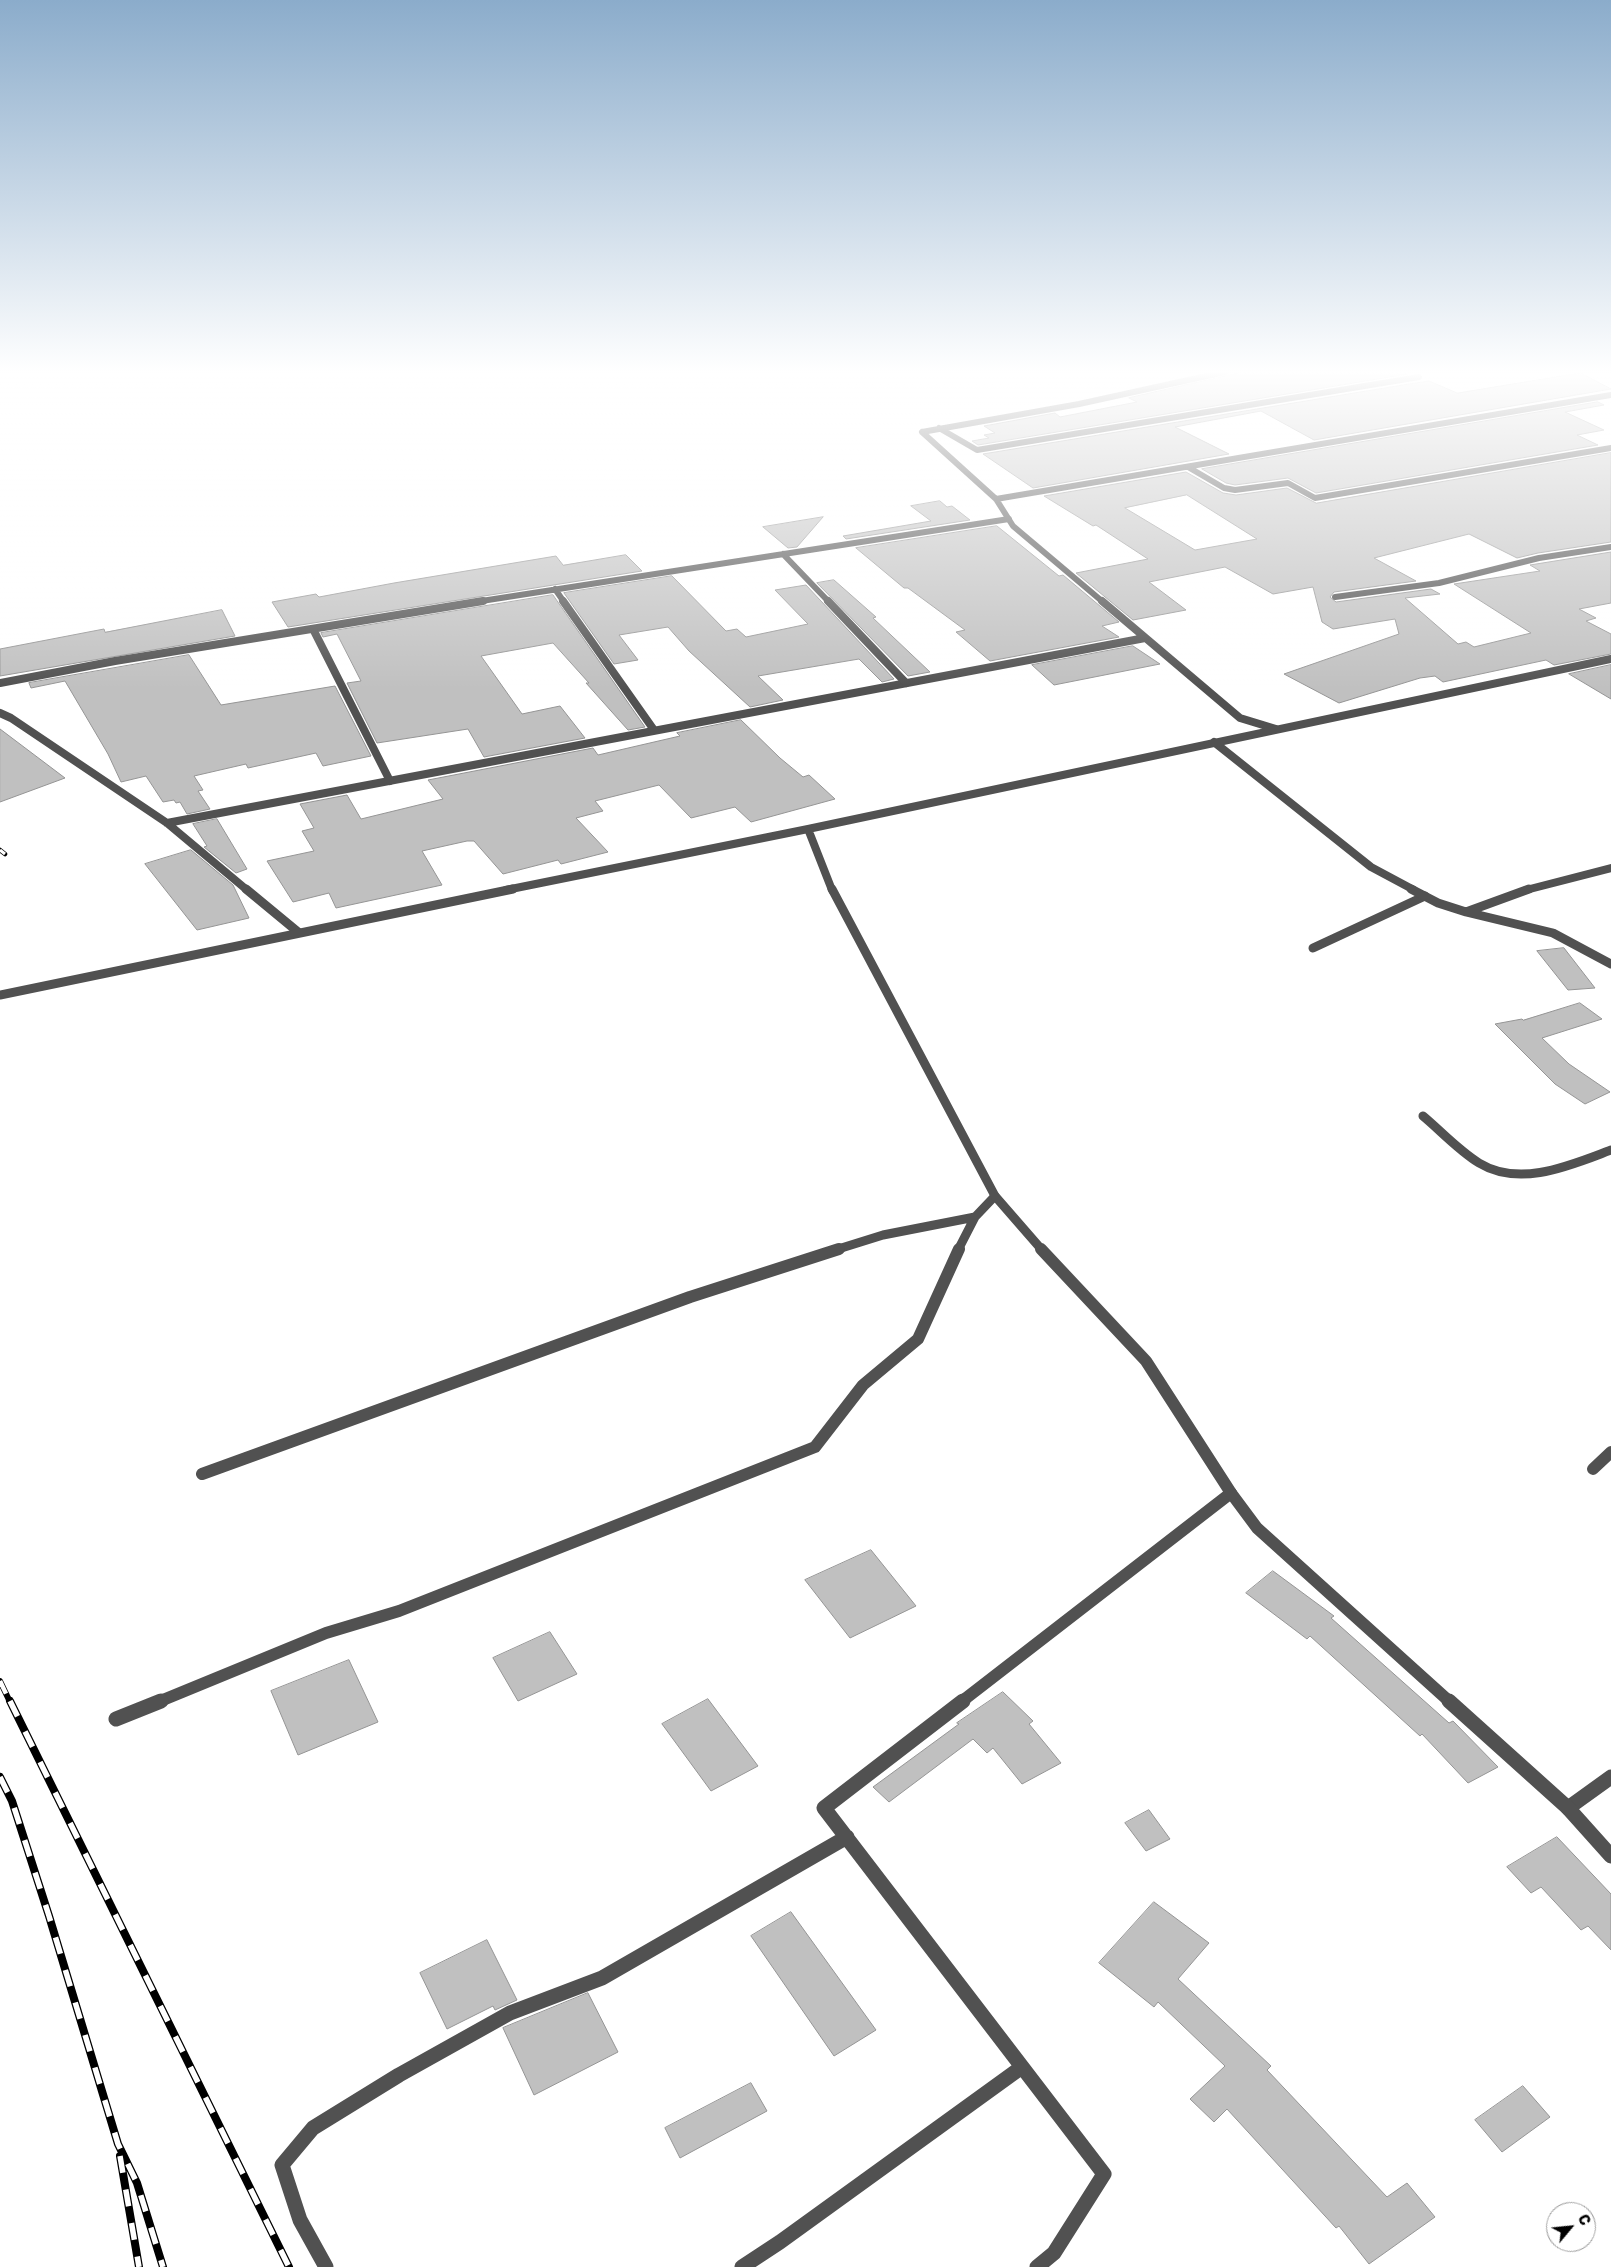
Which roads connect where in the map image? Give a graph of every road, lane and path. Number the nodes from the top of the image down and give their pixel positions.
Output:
1 (973, 478) edge
2 (1121, 478) edge
3 (1207, 478) edge
4 (1435, 478) edge
5 (996, 498) junction
6 (1009, 519) junction
7 (1611, 547) edge
8 (783, 554) junction
9 (555, 589) junction
10 (1335, 596) dead end
11 (312, 629) junction
12 (1146, 638) junction
13 (1611, 659) edge
14 (0, 683) edge
15 (906, 683) junction
16 (0, 713) edge
17 (1276, 729) junction
18 (654, 730) junction
19 (1214, 742) junction
20 (390, 781) junction
21 (167, 823) junction
22 (808, 829) junction
23 (1611, 868) edge
24 (1425, 896) junction
25 (1466, 912) junction
26 (298, 932) junction
27 (1313, 948) dead end
28 (1611, 964) edge
29 (0, 995) edge
30 (1423, 1116) dead end
31 (1611, 1150) edge
32 (995, 1196) junction
33 (975, 1217) junction
34 (1611, 1452) edge
35 (1593, 1469) dead end
36 (202, 1474) dead end
37 (1231, 1493) junction
38 (116, 1719) dead end
39 (1611, 1776) edge
40 (1568, 1808) junction
41 (846, 1837) junction
42 (1611, 1856) edge
43 (1022, 2067) junction
44 (326, 2267) edge
45 (742, 2267) edge
46 (1037, 2267) edge

1 - 5 street
2 - 5 street
3 - 4 street
5 - 6 street
6 - 8 street
6 - 12 street
7 - 10 street
8 - 9 street
8 - 15 street
9 - 11 street
9 - 18 street
11 - 14 street
11 - 20 street
12 - 15 street
12 - 17 street
13 - 17 street
15 - 18 street
16 - 21 street
17 - 19 street
18 - 20 street
19 - 22 street
19 - 24 street
20 - 21 street
21 - 26 street
22 - 26 street
22 - 32 street
23 - 25 street
24 - 25 street
24 - 27 street
25 - 28 street
26 - 29 street
30 - 31 street
32 - 33 street
32 - 37 street
33 - 36 street
33 - 38 street
34 - 35 street
37 - 40 street
37 - 41 street
39 - 40 street
40 - 42 street
41 - 43 street
41 - 44 street
43 - 45 street
43 - 46 street

